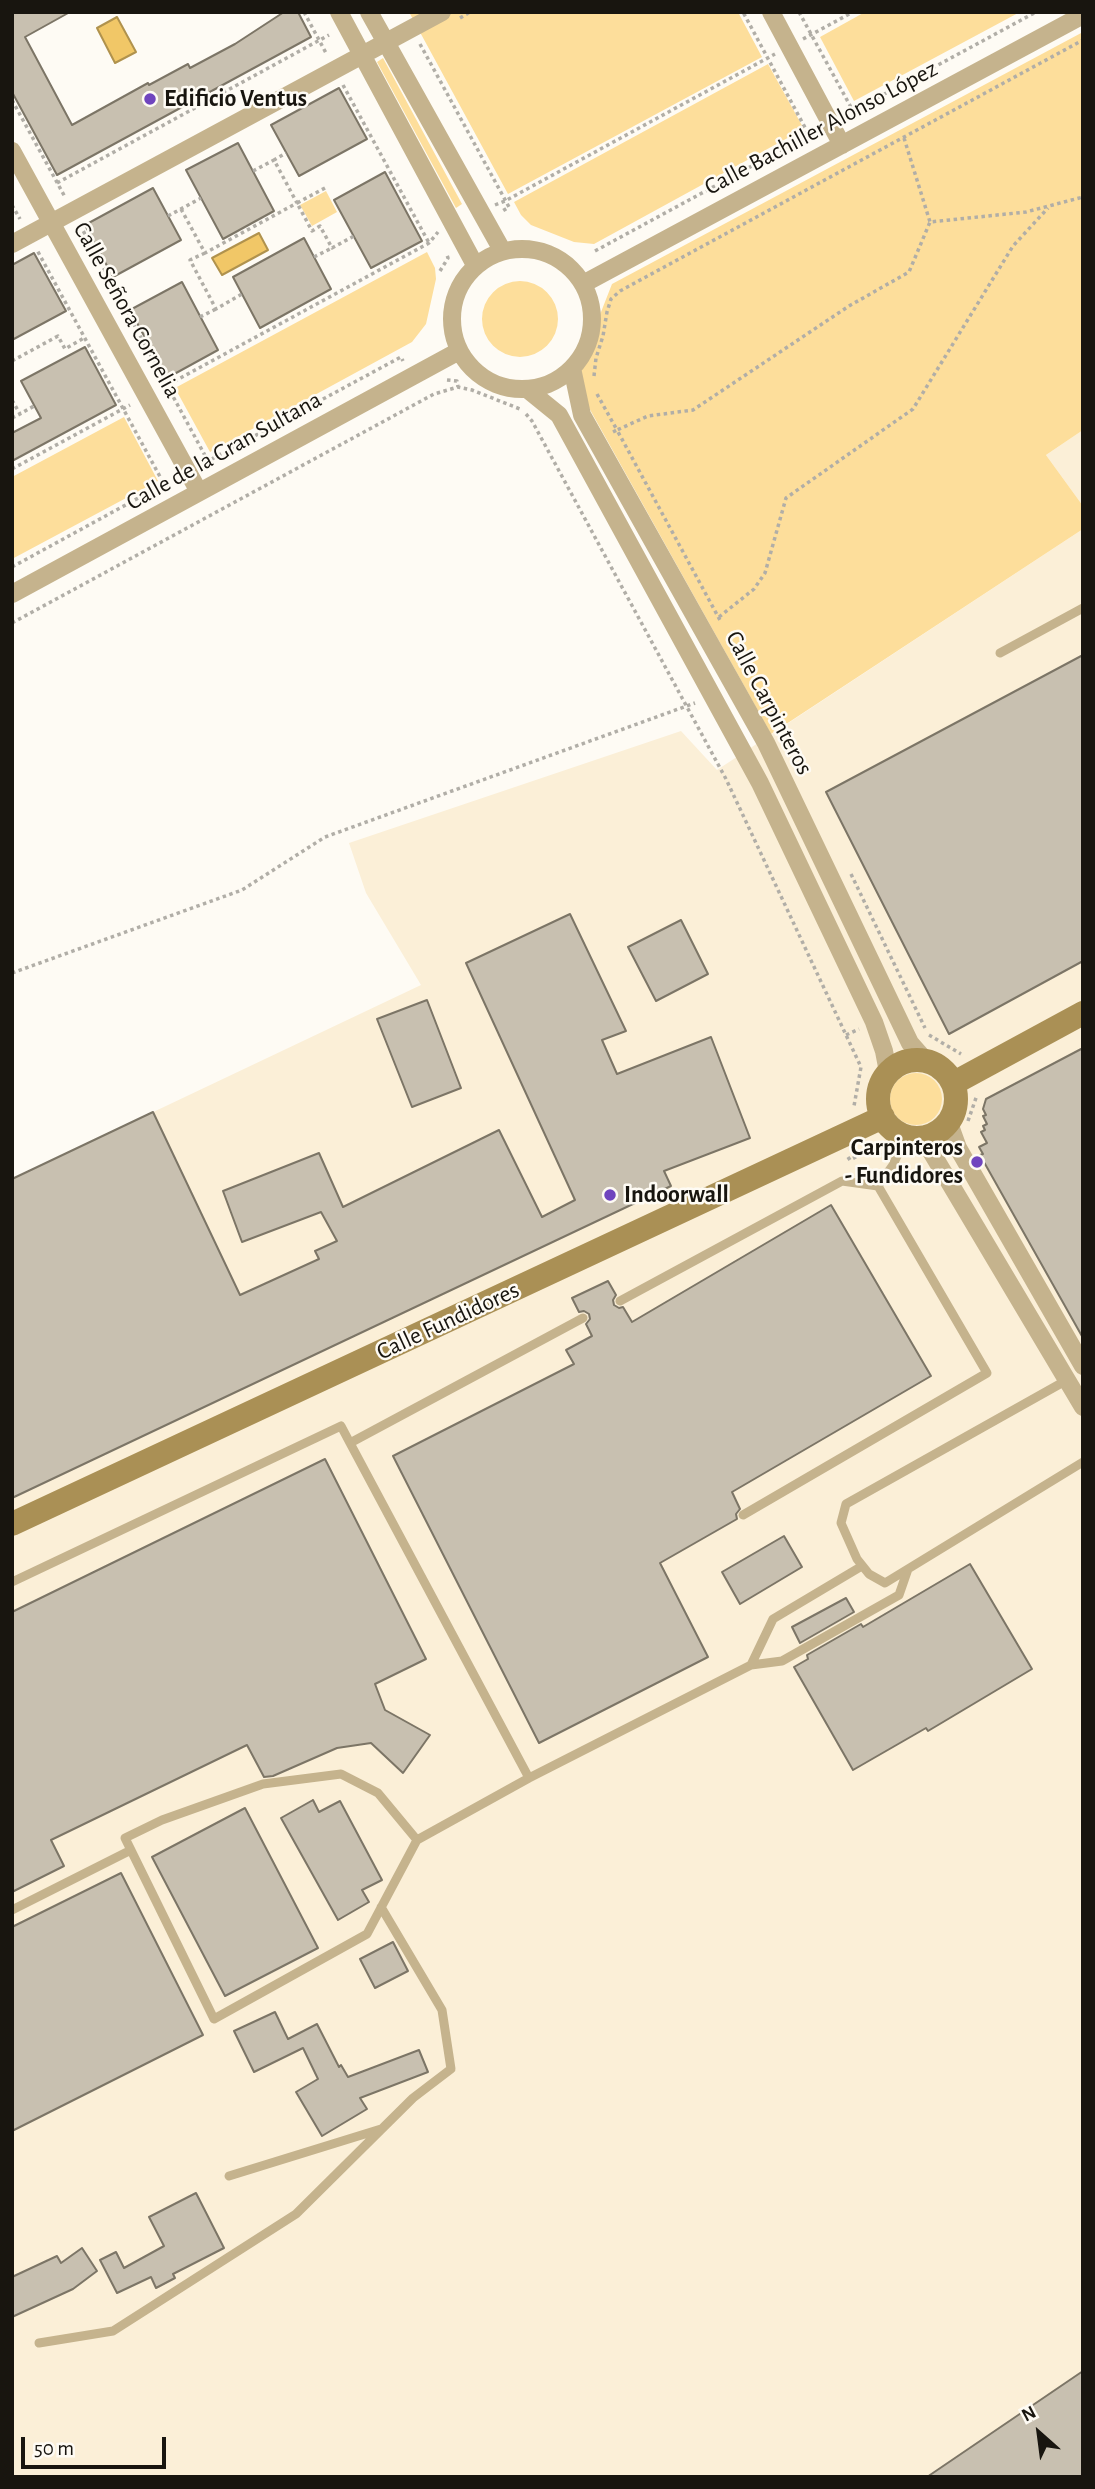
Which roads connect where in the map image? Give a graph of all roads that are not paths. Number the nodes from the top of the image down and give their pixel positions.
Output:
1 (339, 12) edge
2 (369, 12) edge
3 (442, 12) edge
4 (771, 12) edge
5 (1083, 16) edge
6 (385, 44) junction
7 (363, 56) junction
8 (842, 145) junction
9 (12, 151) edge
10 (51, 223) junction
11 (12, 244) edge
12 (502, 250) junction
13 (475, 265) junction
14 (583, 284) junction
15 (458, 351) junction
16 (572, 368) junction
17 (527, 390) junction
18 (199, 492) junction
19 (12, 594) edge
20 (1083, 608) edge
21 (1000, 653) dead end
22 (1083, 1013) edge
23 (925, 1060) junction
24 (888, 1072) junction
25 (954, 1083) junction
26 (883, 1117) junction
27 (949, 1123) junction
28 (915, 1137) junction
29 (878, 1186) junction
30 (620, 1300) dead end
31 (583, 1318) dead end
32 (1083, 1366) edge
33 (1068, 1380) junction
34 (1083, 1407) edge
35 (350, 1443) junction
36 (1083, 1462) edge
37 (743, 1516) dead end
38 (12, 1524) edge
39 (862, 1566) junction
40 (908, 1569) junction
41 (12, 1582) edge
42 (751, 1665) junction
43 (529, 1778) junction
44 (417, 1840) junction
45 (131, 1850) junction
46 (381, 1907) junction
47 (12, 1910) edge
48 (382, 2128) junction
49 (229, 2176) dead end
50 (39, 2343) dead end

1 - 7 street
2 - 6 street
3 - 6 street
4 - 8 street
5 - 8 street, Calle Bachiller Alonso López
6 - 7 street
6 - 12 street
7 - 10 street
7 - 13 street
8 - 14 street, Calle Bachiller Alonso López
9 - 10 street, Calle Señora Cornelia
10 - 11 street
10 - 18 street, Calle Señora Cornelia
12 - 13 street
12 - 14 street
13 - 15 street
14 - 16 street
15 - 17 street
15 - 18 street, Calle de la Gran Sultana
16 - 17 street
16 - 23 street, Calle Carpinteros
17 - 24 street, Calle Carpinteros
18 - 19 street, Calle de la Gran Sultana
20 - 21 lane
22 - 25 street
23 - 24 street
23 - 25 street
24 - 26 street
25 - 27 street
26 - 28 street
26 - 38 street, Calle Fundidores
27 - 28 street
27 - 32 street
28 - 29 lane
28 - 33 street
29 - 30 lane
29 - 37 lane
31 - 35 lane
33 - 34 street
33 - 39 lane
35 - 41 lane
35 - 43 lane
36 - 40 lane
39 - 40 lane
39 - 42 lane
40 - 42 lane
42 - 43 lane
43 - 44 lane
44 - 45 lane
44 - 46 lane
45 - 46 lane
45 - 47 lane
46 - 48 lane
48 - 49 lane
48 - 50 lane

